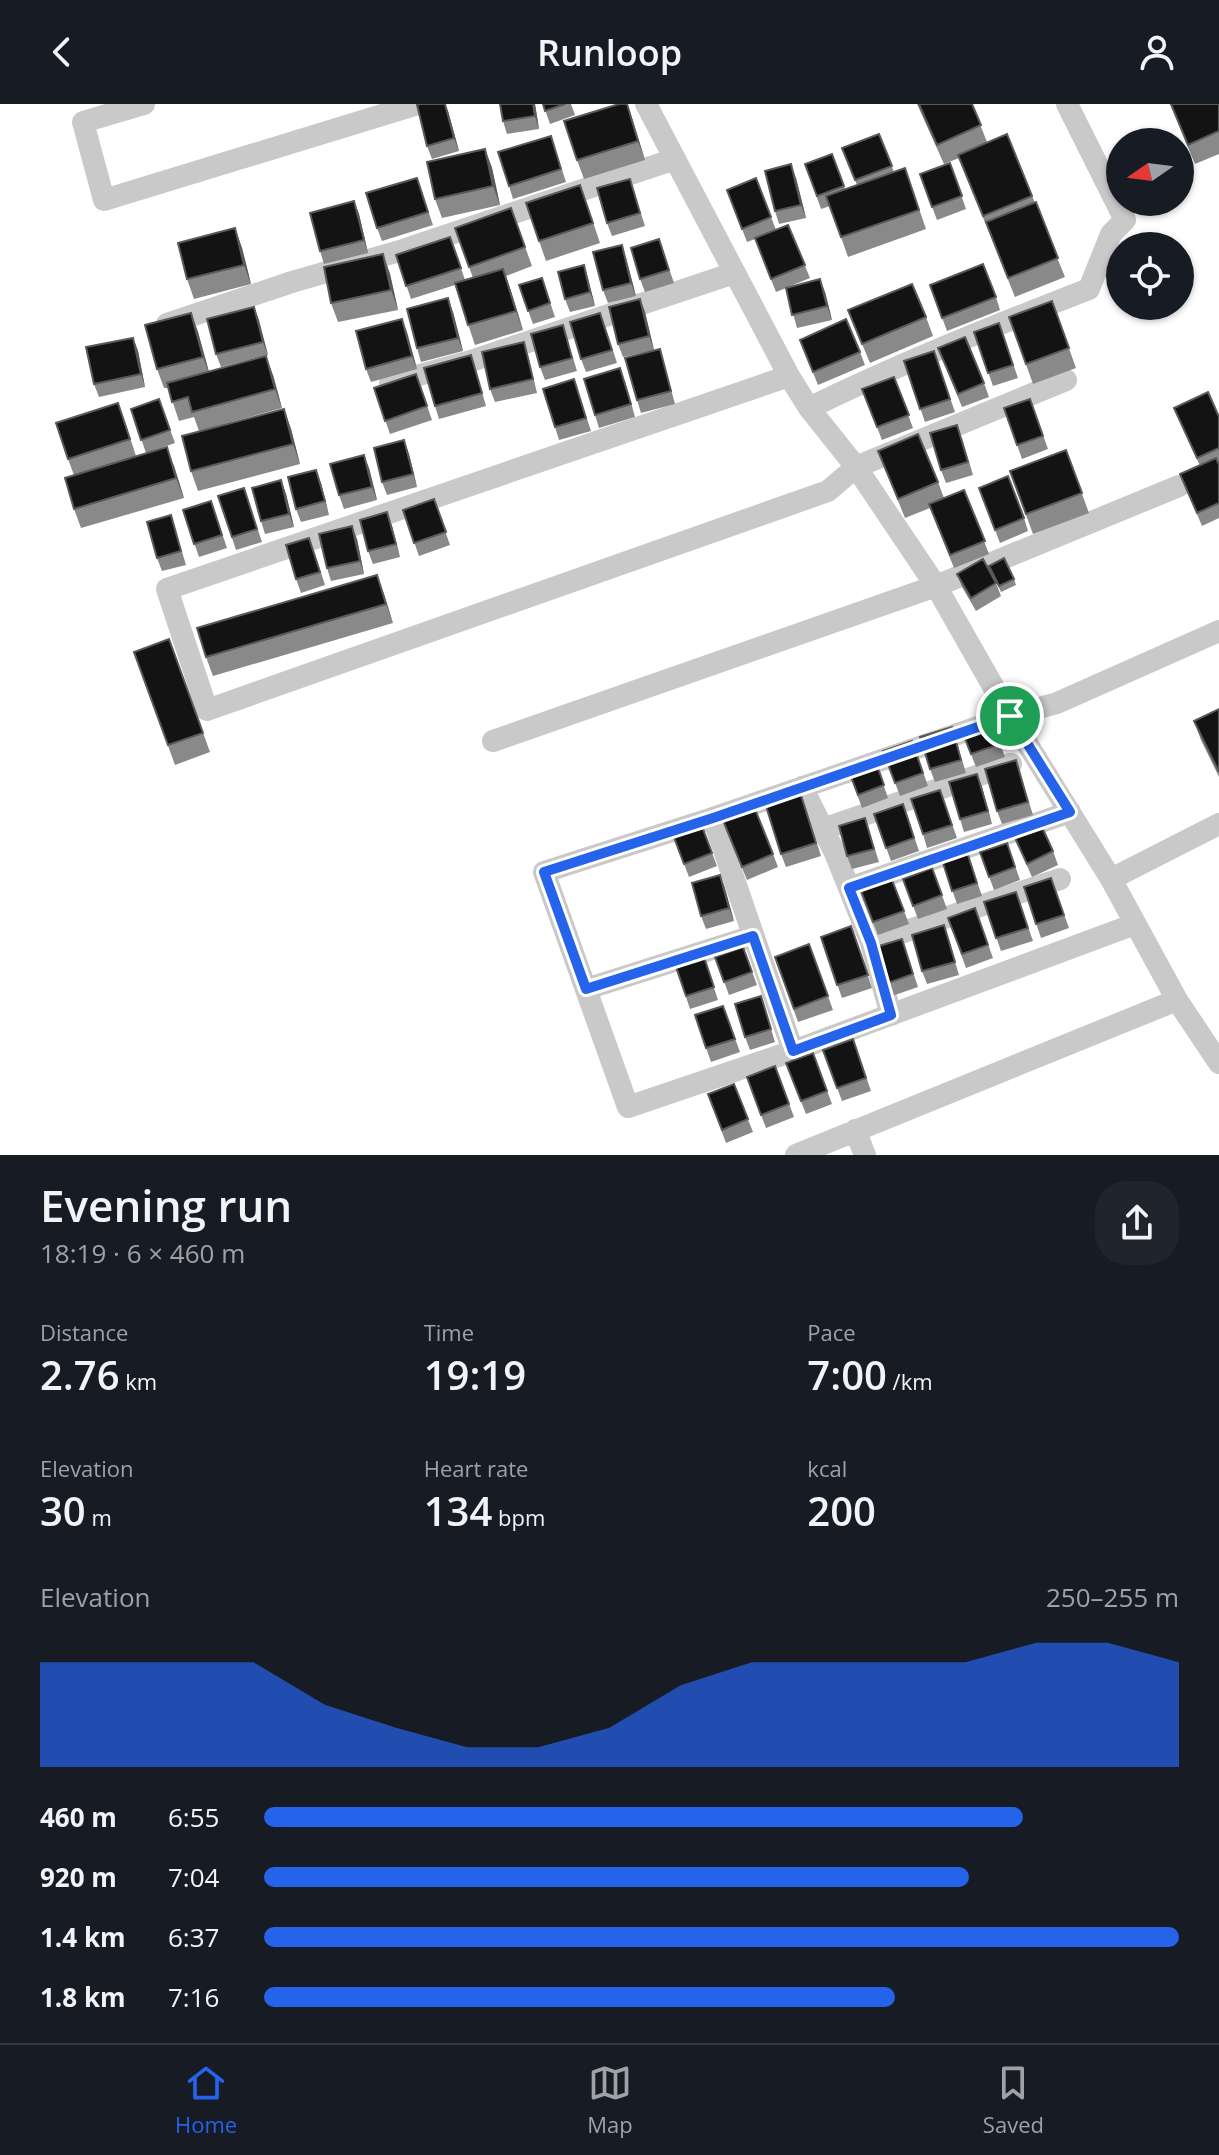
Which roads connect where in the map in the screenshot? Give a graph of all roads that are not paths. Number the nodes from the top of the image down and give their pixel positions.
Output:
1 (144, 104) edge
2 (418, 104) edge
3 (646, 104) edge
4 (1067, 104) edge
5 (675, 159) junction
6 (734, 273) junction
7 (167, 324) edge
8 (789, 376) junction
9 (1066, 380) dead end
10 (389, 383) edge
11 (809, 408) junction
12 (856, 467) junction
13 (1179, 486) edge
14 (936, 586) junction
15 (1219, 631) edge
16 (1010, 716) junction
17 (493, 741) dead end
18 (1011, 764) edge
19 (802, 787) junction
20 (1070, 812) junction
21 (713, 818) junction
22 (1219, 824) edge
23 (823, 829) junction
24 (1060, 879) dead end
25 (1111, 879) junction
26 (849, 888) junction
27 (1135, 924) junction
28 (753, 936) junction
29 (871, 943) junction
30 (586, 989) junction
31 (1177, 1000) junction
32 (891, 1015) junction
33 (793, 1051) junction
34 (1219, 1063) edge
35 (855, 1130) junction
36 (796, 1155) edge
37 (865, 1155) edge

1 - 2 street
3 - 5 street
4 - 11 street
5 - 6 street
5 - 7 street
6 - 8 street
6 - 10 street
8 - 11 street
8 - 12 street
9 - 12 street
11 - 12 street
12 - 14 street
13 - 14 street
14 - 16 street
14 - 17 street
15 - 16 street
16 - 19 street
16 - 20 street
18 - 23 street
19 - 21 street
19 - 23 street
20 - 25 street
20 - 26 street
21 - 28 street
21 - 30 street
22 - 25 street
23 - 26 street
24 - 29 street
25 - 27 street
26 - 29 street
27 - 31 street
27 - 32 street
28 - 30 street
28 - 33 street
29 - 32 street
30 - 33 street
31 - 34 street
31 - 35 street
32 - 33 street
35 - 36 street
35 - 37 street

